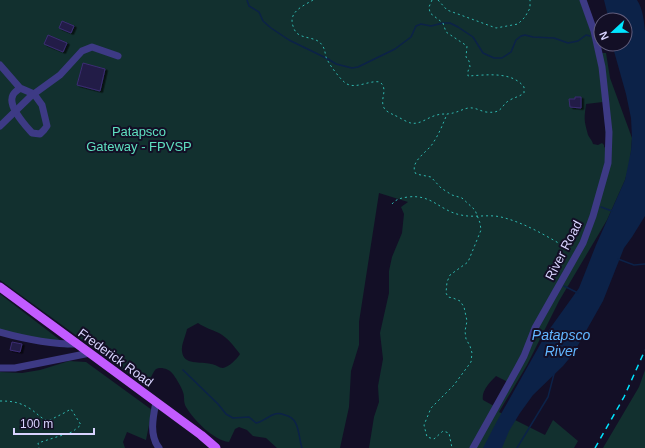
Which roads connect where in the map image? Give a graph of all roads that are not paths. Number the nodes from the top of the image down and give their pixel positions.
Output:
1 (583, 0) edge
2 (118, 56) dead end
3 (0, 65) edge
4 (20, 88) junction
5 (34, 94) junction
6 (15, 112) junction
7 (0, 126) edge
8 (0, 287) edge
9 (0, 332) edge
10 (77, 344) junction
11 (90, 353) junction
12 (0, 368) edge
13 (156, 402) junction
14 (159, 448) edge
15 (216, 448) edge
16 (473, 448) edge

1 - 16 street, River Road
2 - 5 street
3 - 4 street
4 - 5 street
4 - 6 street
5 - 6 street
5 - 6 street
6 - 7 street
8 - 10 main road, Frederick Road
9 - 10 street
10 - 11 main road, Frederick Road
11 - 12 street
11 - 13 main road, Frederick Road
13 - 14 street
13 - 15 main road, Frederick Road

